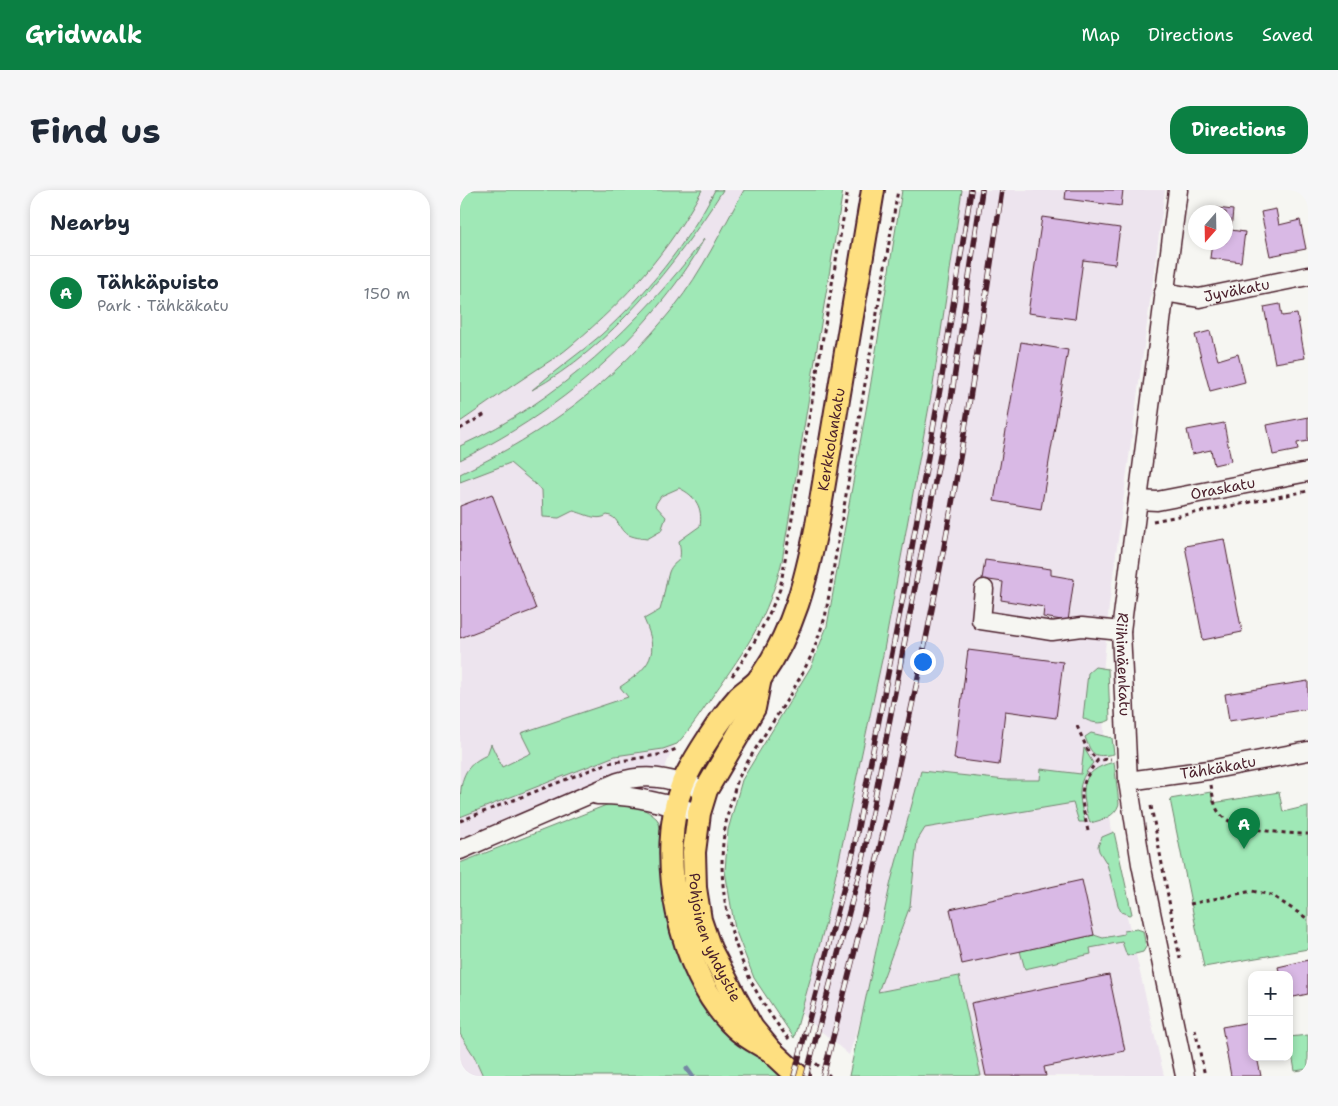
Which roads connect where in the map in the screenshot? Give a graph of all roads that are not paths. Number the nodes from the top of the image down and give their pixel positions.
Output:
1 (873, 190) edge
2 (1178, 190) edge
3 (1308, 276) edge
4 (1164, 292) junction
5 (1308, 472) edge
6 (1138, 500) junction
7 (984, 589) dead end
8 (1121, 631) junction
9 (760, 678) junction
10 (1308, 751) edge
11 (1128, 781) junction
12 (683, 783) junction
13 (706, 790) junction
14 (589, 795) junction
15 (677, 807) junction
16 (699, 813) junction
17 (460, 850) edge
18 (770, 1050) junction
19 (798, 1076) edge
20 (1186, 1076) edge

1 - 9 main road, Kerkkolankatu
2 - 4 street, Riihimäenkatu
3 - 4 street, Jyväkatu
4 - 6 street, Riihimäenkatu
5 - 6 street, Oraskatu
6 - 8 street, Riihimäenkatu
7 - 8 street
8 - 11 street, Riihimäenkatu
9 - 12 main road, Kerkkolankatu
9 - 13 main road, Kerkkolankatu
10 - 11 street, Tähkäkatu
11 - 20 street, Riihimäenkatu
12 - 13 street
12 - 14 street
12 - 15 main road, Kerkkolankatu
13 - 16 main road, Kerkkolankatu
14 - 15 street
14 - 17 street
15 - 16 street
15 - 18 main road, Pohjoinen yhdystie
16 - 18 main road, Pohjoinen yhdystie
18 - 19 main road, Pohjoinen yhdystie

